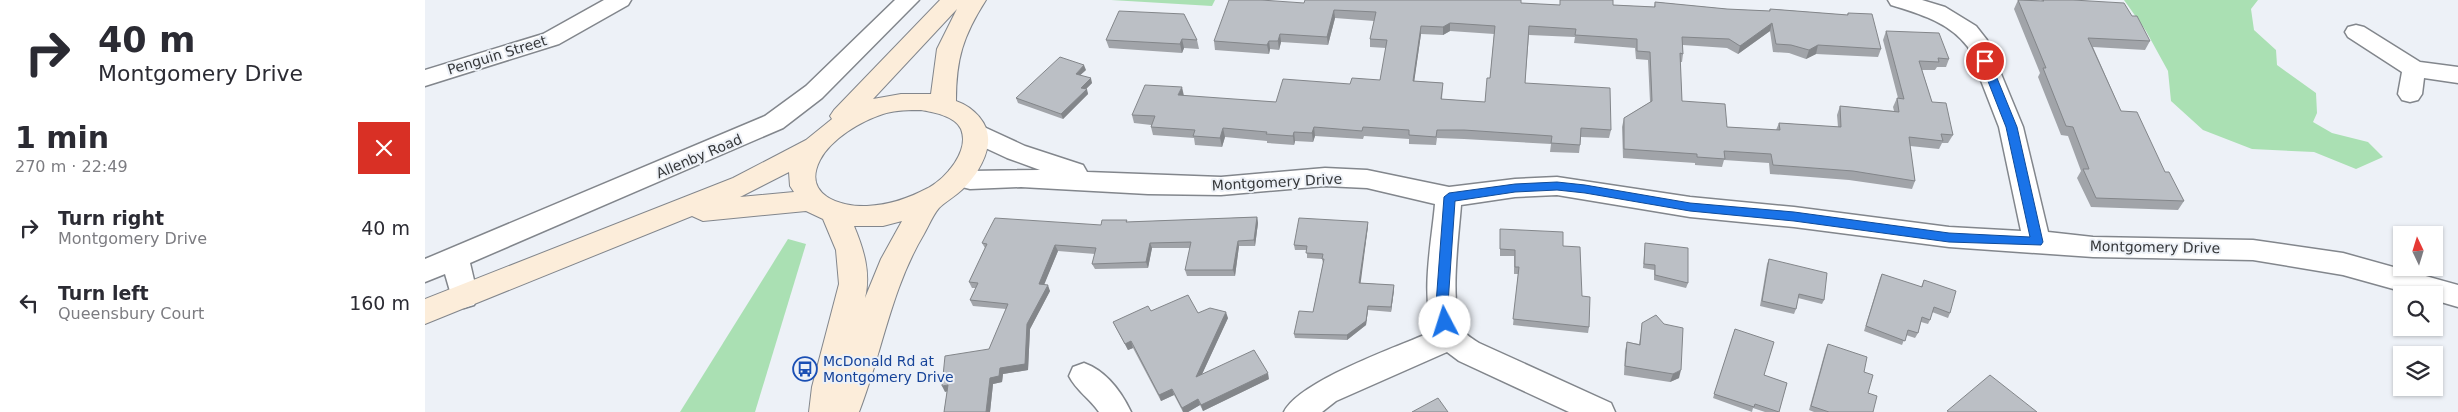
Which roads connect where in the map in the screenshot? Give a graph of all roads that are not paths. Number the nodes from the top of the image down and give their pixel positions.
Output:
1 (620, 0) edge
2 (908, 0) edge
3 (953, 0) edge
4 (975, 0) edge
5 (1899, 0) edge
6 (1945, 6) edge
7 (2356, 32) dead end
8 (2414, 70) junction
9 (2458, 75) edge
10 (425, 78) edge
11 (2410, 94) dead end
12 (943, 104) junction
13 (975, 133) junction
14 (819, 141) junction
15 (959, 177) junction
16 (1104, 182) junction
17 (932, 197) junction
18 (1449, 197) junction
19 (823, 207) junction
20 (646, 223) junction
21 (2037, 242) junction
22 (455, 258) junction
23 (425, 271) edge
24 (2458, 296) edge
25 (463, 297) junction
26 (425, 312) edge
27 (1451, 338) junction
28 (1083, 376) dead end
29 (825, 412) edge
30 (843, 412) edge
31 (1116, 412) edge
32 (1299, 412) edge
33 (1600, 412) edge

1 - 10 street, Penguin Street
2 - 22 street, Allenby Road
3 - 14 main road
4 - 12 main road
5 - 6 street
6 - 21 street
7 - 8 street
8 - 9 street
8 - 11 street
12 - 13 main road
12 - 14 main road
13 - 15 main road
13 - 16 street, Montgomery Drive
14 - 19 main road
14 - 20 main road
15 - 16 street, Montgomery Drive
15 - 17 main road
16 - 18 street, Montgomery Drive
17 - 19 main road
17 - 30 main road
18 - 21 street, Montgomery Drive
18 - 27 street
19 - 20 main road
19 - 29 main road
20 - 25 main road
21 - 24 street, Montgomery Drive
22 - 23 street, Allenby Road
22 - 25 street
25 - 26 main road
27 - 32 street
27 - 33 street
28 - 31 street

